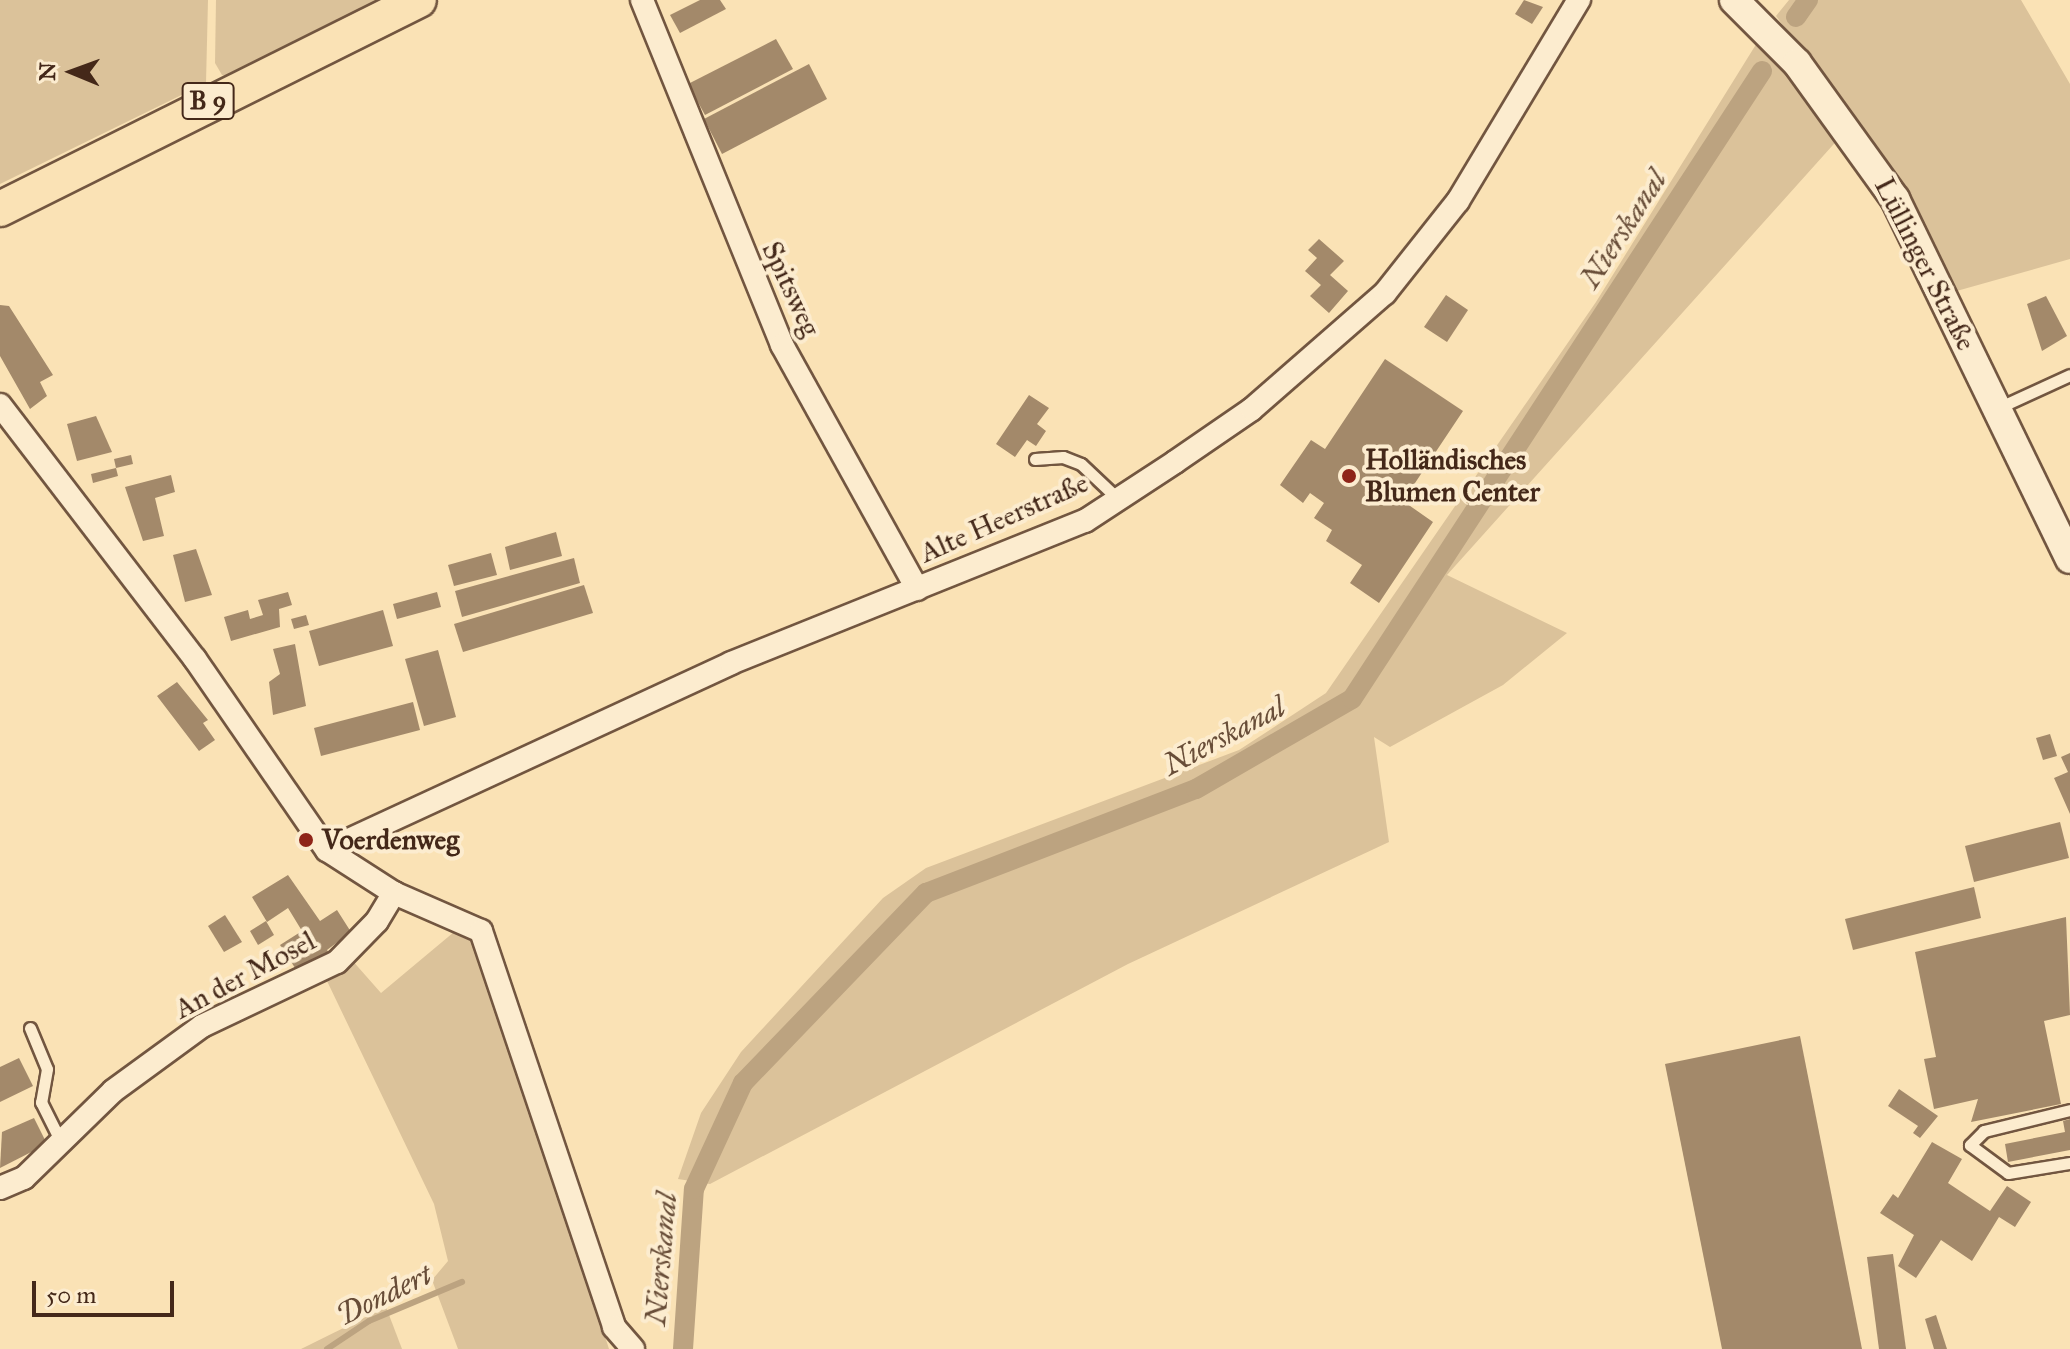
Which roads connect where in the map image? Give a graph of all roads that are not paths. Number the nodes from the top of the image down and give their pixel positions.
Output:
1 (419, 0) edge
2 (642, 0) edge
3 (1579, 0) edge
4 (1734, 0) edge
5 (0, 209) edge
6 (2070, 375) edge
7 (0, 405) edge
8 (1998, 408) junction
9 (1035, 459) dead end
10 (1118, 499) junction
11 (2069, 553) edge
12 (917, 589) junction
13 (327, 850) junction
14 (394, 893) junction
15 (30, 1028) dead end
16 (2070, 1110) edge
17 (61, 1142) junction
18 (2070, 1163) edge
19 (0, 1188) edge
20 (633, 1349) edge

1 - 5 main road, B 9
2 - 12 street, Spitsweg
3 - 10 street, Alte Heerstraße
4 - 8 street, Lüllinger Straße
6 - 8 lane
7 - 13 street
8 - 11 street, Lüllinger Straße
9 - 10 lane
10 - 12 street, Alte Heerstraße
12 - 13 street, Alte Heerstraße
13 - 14 street
14 - 17 street, An der Mosel
14 - 20 street
15 - 17 lane
16 - 18 lane
17 - 19 street, An der Mosel

